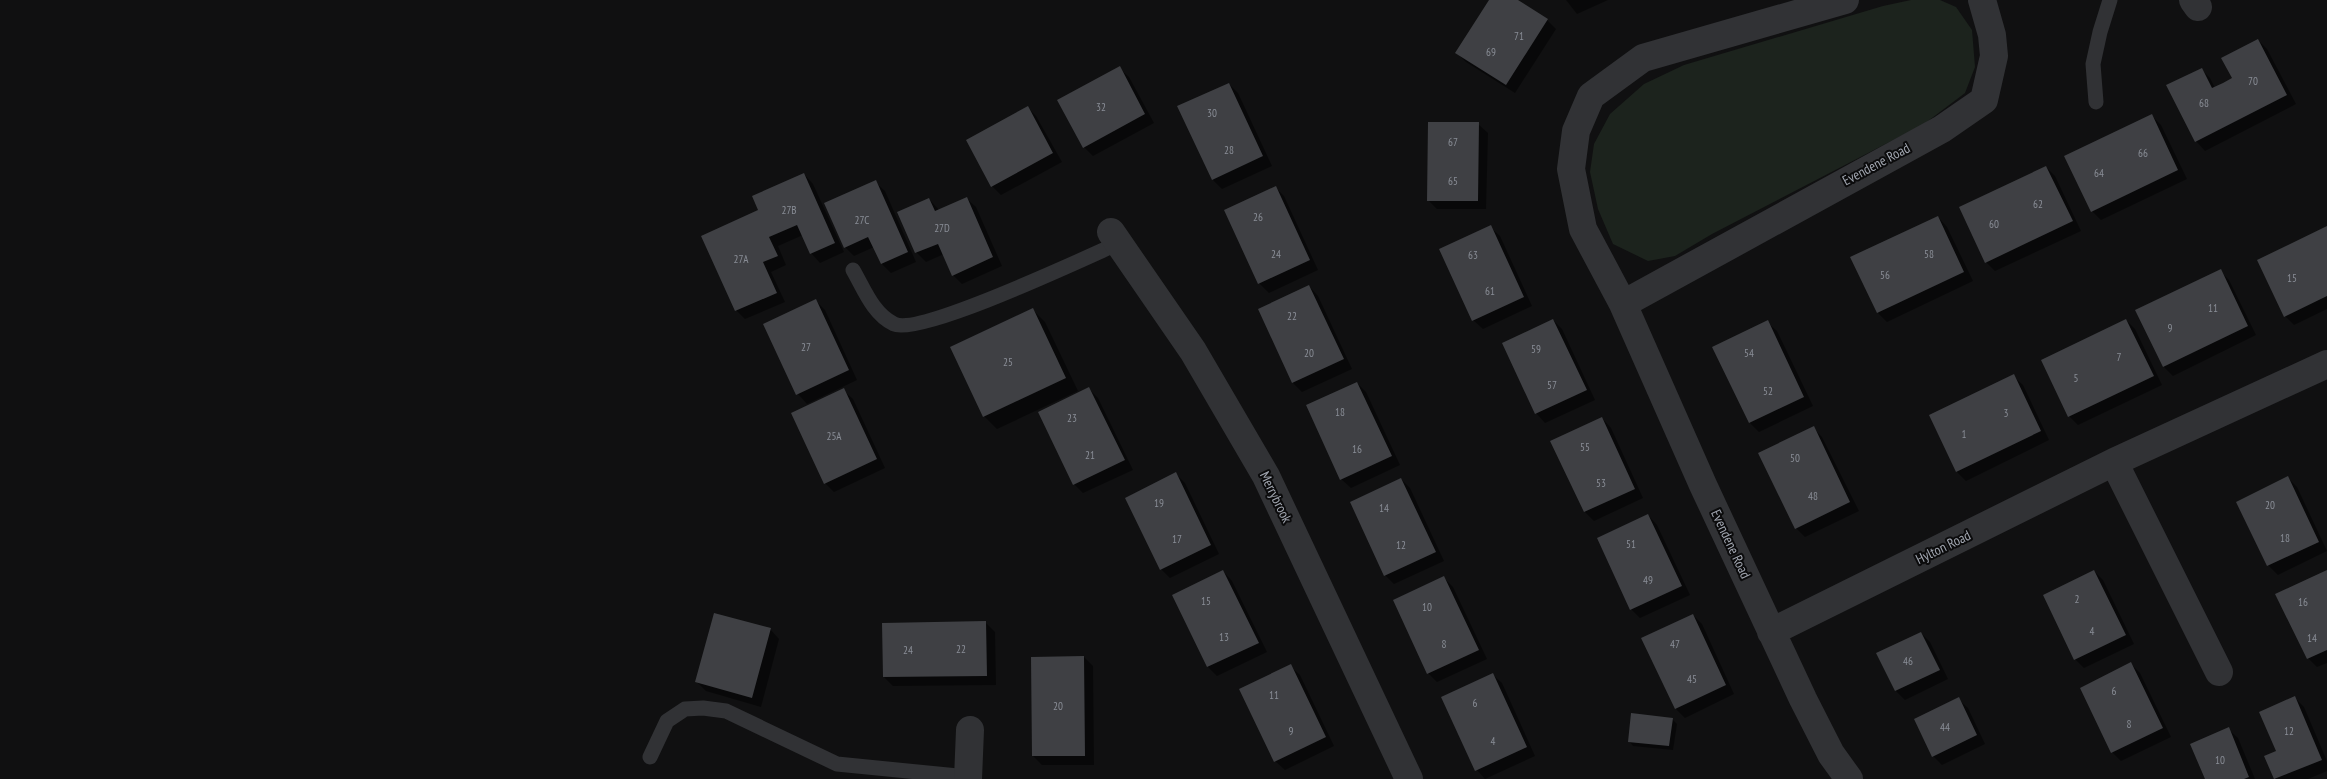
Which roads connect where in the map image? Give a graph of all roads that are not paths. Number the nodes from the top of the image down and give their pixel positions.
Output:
1 (1845, 0) edge
2 (1982, 0) edge
3 (2110, 0) edge
4 (2096, 102) dead end
5 (1115, 238) joint
6 (853, 270) dead end
7 (1623, 304) junction
8 (2327, 364) edge
9 (2114, 462) junction
10 (1771, 632) junction
11 (2219, 672) dead end
12 (970, 730) dead end
13 (650, 757) dead end
14 (865, 773) edge
15 (968, 778) edge
16 (1409, 779) edge
17 (1849, 779) edge

1 - 7 street, Evendene Road
2 - 7 street, Evendene Road
3 - 4 lane
5 - 6 lane
5 - 16 street, Merrybrook
7 - 10 street, Evendene Road
8 - 9 street, Hylton Road
9 - 10 street, Hylton Road
9 - 11 street
10 - 17 street, Evendene Road
12 - 15 street
13 - 14 lane
14 - 15 lane

